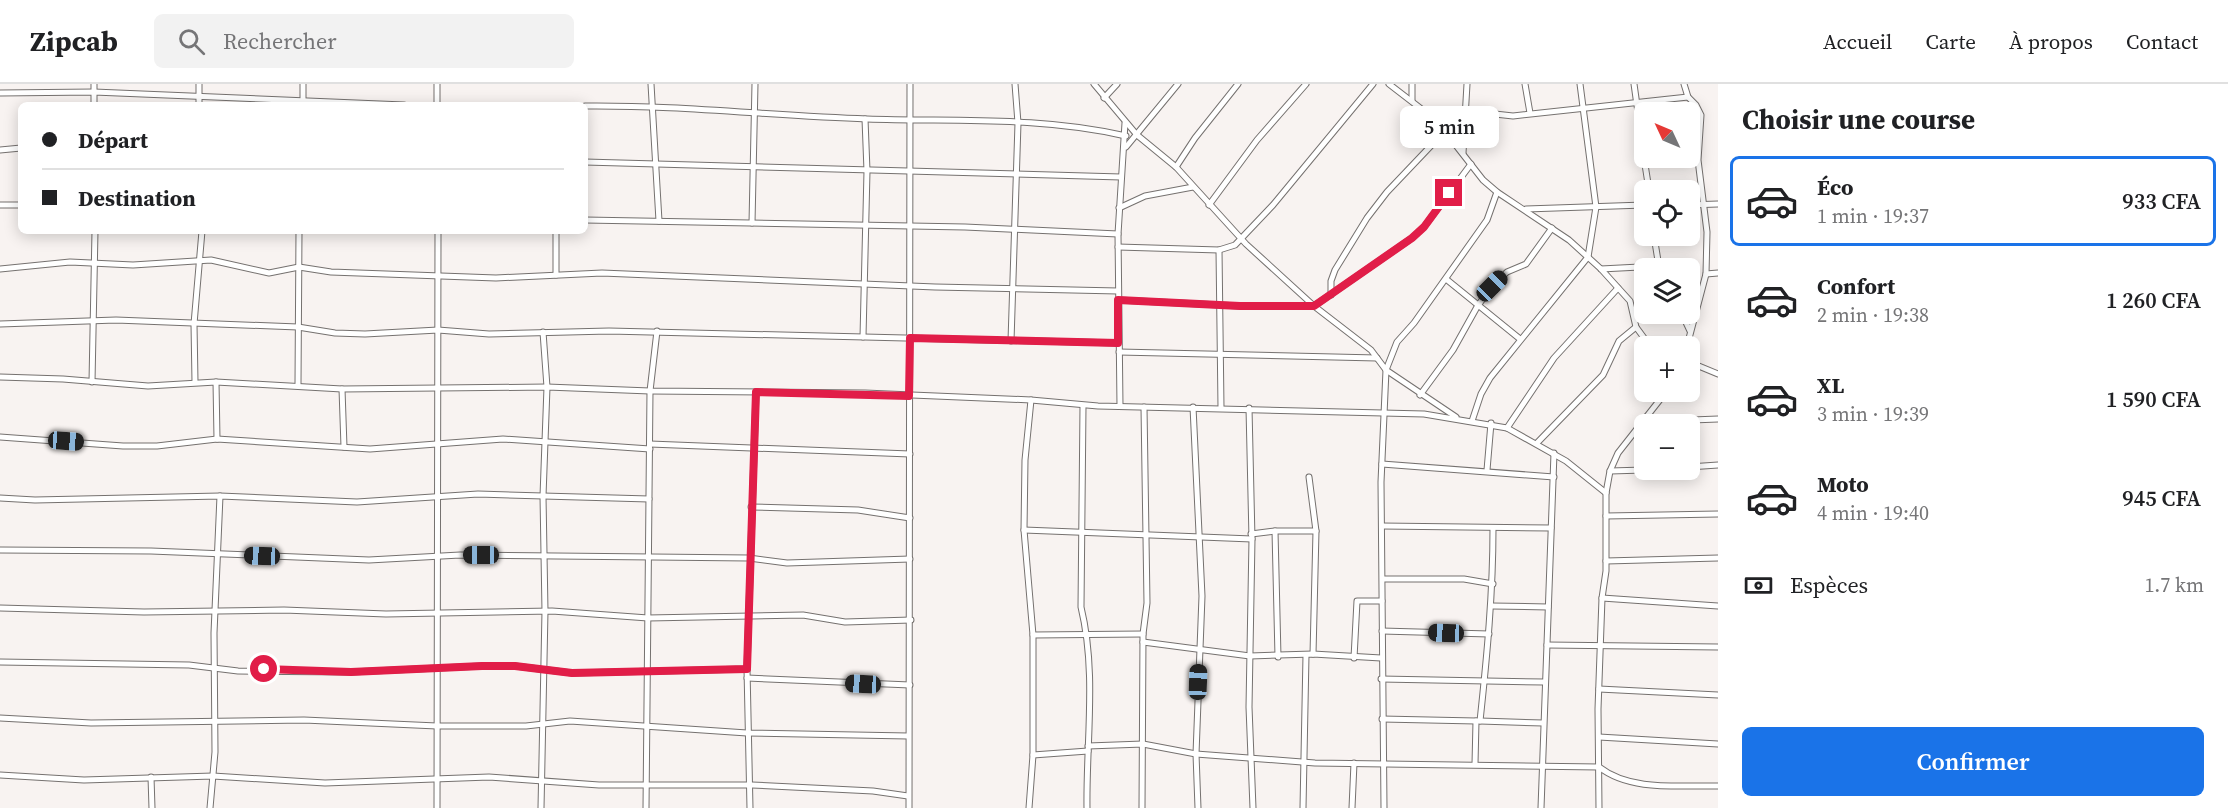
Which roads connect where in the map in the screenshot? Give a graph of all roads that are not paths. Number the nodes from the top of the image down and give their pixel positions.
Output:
1 (94, 84) edge
2 (199, 84) edge
3 (303, 84) edge
4 (437, 84) edge
5 (651, 84) edge
6 (755, 84) edge
7 (910, 84) edge
8 (1015, 84) edge
9 (1094, 84) edge
10 (1117, 84) edge
11 (1178, 84) edge
12 (1238, 84) edge
13 (1306, 84) edge
14 (1373, 84) edge
15 (1389, 84) edge
16 (1412, 84) edge
17 (1467, 84) edge
18 (1525, 84) edge
19 (1580, 84) edge
20 (1634, 84) edge
21 (1684, 84) edge
22 (94, 92) junction
23 (0, 93) edge
24 (199, 97) junction
25 (1688, 97) junction
26 (1104, 98) junction
27 (1412, 101) junction
28 (94, 102) edge
29 (199, 102) edge
30 (286, 102) edge
31 (303, 102) edge
32 (437, 102) edge
33 (1637, 102) edge
34 (1646, 102) edge
35 (1634, 103) edge
36 (588, 106) edge
37 (651, 106) junction
38 (1583, 109) junction
39 (756, 112) junction
40 (1530, 113) junction
41 (1467, 117) junction
42 (864, 119) junction
43 (909, 120) junction
44 (1018, 123) junction
45 (1125, 123) junction
46 (1445, 131) junction
47 (1137, 135) junction
48 (1126, 136) junction
49 (1126, 147) junction
50 (18, 148) edge
51 (0, 150) edge
52 (1463, 154) junction
53 (588, 162) edge
54 (655, 164) junction
55 (1471, 165) junction
56 (755, 166) junction
57 (1176, 167) junction
58 (867, 171) junction
59 (909, 172) junction
60 (1017, 173) junction
61 (1121, 177) junction
62 (1193, 187) junction
63 (1497, 192) junction
64 (1718, 204) edge
65 (0, 205) edge
66 (18, 205) edge
67 (1209, 205) junction
68 (1634, 205) edge
69 (1700, 205) edge
70 (1704, 205) junction
71 (1596, 207) junction
72 (1119, 208) junction
73 (1524, 209) junction
74 (588, 220) edge
75 (659, 221) junction
76 (752, 223) junction
77 (866, 225) junction
78 (911, 226) junction
79 (1552, 228) junction
80 (1016, 230) junction
81 (95, 234) edge
82 (202, 234) edge
83 (299, 234) edge
84 (438, 234) edge
85 (556, 234) edge
86 (1118, 234) junction
87 (1241, 239) junction
88 (1118, 247) junction
89 (1219, 250) junction
90 (1588, 257) junction
91 (201, 261) junction
92 (95, 264) junction
93 (298, 267) junction
94 (1634, 268) edge
95 (0, 269) edge
96 (1601, 269) junction
97 (1718, 273) edge
98 (1706, 274) junction
99 (556, 275) junction
100 (436, 276) junction
101 (1446, 279) junction
102 (863, 282) junction
103 (911, 286) junction
104 (1012, 288) junction
105 (1618, 288) junction
106 (1118, 291) junction
107 (1331, 295) junction
108 (1118, 300) junction
109 (1220, 305) junction
110 (1314, 306) junction
111 (1477, 307) junction
112 (95, 319) junction
113 (0, 324) edge
114 (194, 324) junction
115 (1687, 324) edge
116 (298, 327) junction
117 (1636, 327) junction
118 (438, 330) junction
119 (657, 331) junction
120 (1690, 331) junction
121 (543, 332) junction
122 (1643, 336) edge
123 (1689, 336) edge
124 (863, 337) junction
125 (910, 338) junction
126 (1520, 339) junction
127 (1011, 341) junction
128 (1118, 343) junction
129 (1119, 352) junction
130 (1220, 354) junction
131 (1377, 358) junction
132 (1700, 367) edge
133 (1386, 370) junction
134 (1718, 374) edge
135 (0, 377) edge
136 (92, 382) junction
137 (195, 382) junction
138 (216, 382) junction
139 (298, 385) junction
140 (547, 387) junction
141 (436, 388) junction
142 (342, 389) junction
143 (650, 392) junction
144 (756, 392) junction
145 (1420, 395) junction
146 (909, 396) junction
147 (1031, 400) junction
148 (1658, 402) edge
149 (1083, 405) junction
150 (1120, 406) junction
151 (1144, 407) junction
152 (1193, 407) junction
153 (1221, 407) junction
154 (1249, 408) junction
155 (1385, 413) junction
156 (1648, 414) edge
157 (1457, 418) junction
158 (1718, 419) edge
159 (1700, 420) edge
160 (1472, 421) junction
161 (1491, 423) junction
162 (1507, 428) junction
163 (1634, 432) edge
164 (0, 437) edge
165 (218, 439) junction
166 (546, 441) junction
167 (1537, 442) junction
168 (437, 443) junction
169 (650, 446) junction
170 (344, 447) junction
171 (753, 448) junction
172 (1554, 453) junction
173 (910, 454) junction
174 (1382, 464) junction
175 (1718, 465) edge
176 (1700, 466) edge
177 (1634, 470) edge
178 (1487, 471) junction
179 (1610, 471) junction
180 (1309, 477) dead end
181 (1554, 477) junction
182 (1606, 493) junction
183 (220, 496) junction
184 (543, 496) junction
185 (436, 497) junction
186 (0, 498) edge
187 (649, 499) junction
188 (751, 507) junction
189 (1718, 514) edge
190 (1606, 516) junction
191 (910, 518) junction
192 (1383, 526) junction
193 (1492, 528) junction
194 (1551, 528) junction
195 (1024, 530) junction
196 (1275, 531) junction
197 (1316, 531) junction
198 (1082, 532) junction
199 (1144, 534) junction
200 (1252, 536) junction
201 (1198, 538) junction
202 (0, 550) edge
203 (219, 555) junction
204 (437, 555) junction
205 (543, 555) junction
206 (650, 558) junction
207 (749, 558) junction
208 (1718, 558) edge
209 (910, 559) junction
210 (1606, 561) junction
211 (1383, 579) junction
212 (1493, 584) junction
213 (1602, 598) junction
214 (1382, 601) junction
215 (1492, 606) junction
216 (1718, 606) edge
217 (1548, 607) junction
218 (0, 608) edge
219 (216, 611) junction
220 (545, 611) junction
221 (438, 614) junction
222 (748, 616) junction
223 (648, 618) junction
224 (911, 620) junction
225 (1382, 631) junction
226 (1143, 634) junction
227 (1489, 634) junction
228 (1033, 635) junction
229 (1088, 636) junction
230 (1143, 642) junction
231 (1547, 645) junction
232 (1600, 646) junction
233 (1718, 647) edge
234 (1199, 650) junction
235 (1310, 655) junction
236 (1250, 656) junction
237 (1278, 657) junction
238 (1354, 658) junction
239 (1381, 658) junction
240 (0, 662) edge
241 (438, 666) junction
242 (214, 669) junction
243 (747, 669) junction
244 (543, 671) junction
245 (647, 673) junction
246 (747, 678) junction
247 (1381, 679) junction
248 (1484, 681) junction
249 (1544, 682) junction
250 (910, 685) junction
251 (1599, 689) junction
252 (1718, 695) edge
253 (0, 718) edge
254 (1382, 718) junction
255 (1478, 721) junction
256 (213, 722) junction
257 (544, 723) junction
258 (1543, 723) junction
259 (647, 725) junction
260 (437, 726) junction
261 (747, 733) junction
262 (908, 736) junction
263 (1599, 737) junction
264 (1143, 744) junction
265 (1718, 744) edge
266 (1088, 749) junction
267 (1197, 754) junction
268 (1033, 755) junction
269 (1250, 759) junction
270 (1304, 762) junction
271 (1383, 762) junction
272 (1354, 763) junction
273 (1475, 764) junction
274 (1540, 766) junction
275 (1599, 767) junction
276 (0, 775) edge
277 (213, 776) junction
278 (151, 777) junction
279 (438, 779) junction
280 (542, 780) junction
281 (646, 784) junction
282 (752, 785) junction
283 (1718, 786) edge
284 (908, 796) junction
285 (152, 808) edge
286 (210, 808) edge
287 (437, 808) edge
288 (542, 808) edge
289 (646, 808) edge
290 (750, 808) edge
291 (909, 808) edge
292 (1029, 808) edge
293 (1087, 808) edge
294 (1142, 808) edge
295 (1198, 808) edge
296 (1253, 808) edge
297 (1303, 808) edge
298 (1352, 808) edge
299 (1384, 808) edge
300 (1541, 808) edge
301 (1599, 808) edge

1 - 22 street
2 - 24 street
3 - 31 street
4 - 32 street
5 - 37 street
6 - 39 street
7 - 43 street
8 - 44 street
9 - 26 street
10 - 26 street
11 - 47 street
12 - 57 street
13 - 67 street
14 - 87 street
15 - 27 street
16 - 27 street
17 - 41 street
18 - 40 street
19 - 38 street
20 - 33 street
21 - 25 street
22 - 23 street
22 - 24 street
22 - 28 street
24 - 29 street
24 - 30 street
25 - 34 street
25 - 70 street
26 - 45 street
27 - 46 street
35 - 38 street
36 - 37 street
37 - 39 street
37 - 54 street
38 - 40 street
38 - 71 street
39 - 42 street
39 - 56 street
40 - 41 street
41 - 52 street
42 - 43 street
42 - 58 street
43 - 44 street
43 - 59 street
44 - 48 street
44 - 60 street
45 - 47 street
45 - 48 street
46 - 52 street
46 - 107 street
47 - 49 street
47 - 57 street
48 - 49 street
49 - 61 street
50 - 51 street
52 - 55 street
53 - 54 street
54 - 56 street
54 - 75 street
55 - 63 street
55 - 107 street
56 - 58 street
56 - 76 street
57 - 62 street
58 - 59 street
58 - 77 street
59 - 60 street
59 - 78 street
60 - 61 street
60 - 80 street
61 - 72 street
62 - 67 street
62 - 72 street
63 - 73 street
63 - 101 street
64 - 70 street
65 - 66 street
67 - 87 street
68 - 71 street
69 - 70 street
70 - 98 street
71 - 73 street
71 - 90 street
72 - 86 street
73 - 79 street
74 - 75 street
75 - 76 street
76 - 77 street
77 - 78 street
77 - 102 street
78 - 80 street
78 - 103 street
79 - 90 street
79 - 111 street
80 - 86 street
80 - 104 street
81 - 92 street
82 - 91 street
83 - 93 street
84 - 100 street
85 - 99 street
86 - 88 street
87 - 89 street
87 - 110 street
88 - 89 street
88 - 106 street
89 - 109 street
90 - 96 street
90 - 126 street
91 - 92 street
91 - 93 street
91 - 114 street
92 - 95 street
92 - 112 street
93 - 100 street
93 - 116 street
94 - 96 street
96 - 105 street
97 - 98 street
98 - 120 street
99 - 100 street
99 - 102 street
100 - 118 street
101 - 111 street
101 - 133 street
102 - 103 street
102 - 124 street
103 - 104 street
103 - 125 street
104 - 106 street
104 - 127 street
105 - 117 street
105 - 162 street
106 - 108 street
107 - 110 street
108 - 109 street
108 - 128 street
109 - 110 street
109 - 130 street
110 - 131 street
111 - 126 street
111 - 145 street
112 - 113 street
112 - 114 street
112 - 136 street
114 - 116 street
114 - 137 street
115 - 120 street
116 - 118 street
116 - 139 street
117 - 122 street
117 - 167 street
118 - 121 street
118 - 141 street
119 - 121 street
119 - 124 street
119 - 143 street
120 - 123 street
121 - 140 street
124 - 125 street
125 - 127 street
125 - 146 street
126 - 160 street
127 - 128 street
128 - 129 street
129 - 130 street
129 - 150 street
130 - 131 street
130 - 153 street
131 - 133 street
132 - 134 street
133 - 145 street
133 - 155 street
135 - 136 street
136 - 137 street
137 - 138 street
138 - 139 street
138 - 165 street
139 - 142 street
140 - 141 street
140 - 143 street
140 - 166 street
141 - 142 street
141 - 168 street
142 - 170 street
143 - 144 street
143 - 169 street
144 - 146 street
144 - 171 street
145 - 157 street
146 - 147 street
146 - 173 street
147 - 149 street
147 - 195 street
148 - 156 street
149 - 150 street
149 - 198 street
150 - 151 street
151 - 152 street
151 - 199 street
152 - 153 street
152 - 201 street
153 - 154 street
154 - 155 street
154 - 200 street
155 - 157 street
155 - 174 street
157 - 160 street
158 - 159 street
160 - 161 street
161 - 162 street
161 - 178 street
162 - 167 street
163 - 179 street
164 - 165 street
165 - 170 street
166 - 168 street
166 - 169 street
166 - 184 street
167 - 172 street
168 - 170 street
168 - 185 street
169 - 171 street
169 - 187 street
171 - 173 street
171 - 188 street
172 - 181 street
172 - 182 street
173 - 191 street
174 - 178 street
174 - 192 street
175 - 176 street
177 - 179 street
178 - 181 street
179 - 182 street
180 - 197 street
181 - 194 street
182 - 190 street
183 - 185 street
183 - 186 street
183 - 203 street
184 - 185 street
184 - 187 street
184 - 205 street
185 - 204 street
187 - 206 street
188 - 191 street
188 - 207 street
189 - 190 street
190 - 210 street
191 - 209 street
192 - 193 street
192 - 211 street
193 - 194 street
193 - 212 street
194 - 217 street
195 - 198 street
195 - 228 street
196 - 197 street
196 - 200 street
196 - 237 street
197 - 235 street
198 - 199 street
198 - 229 street
199 - 201 street
199 - 226 street
200 - 201 street
200 - 236 street
201 - 234 street
202 - 203 street
203 - 204 street
203 - 219 street
204 - 205 street
204 - 221 street
205 - 206 street
205 - 220 street
206 - 207 street
206 - 223 street
207 - 209 street
207 - 222 street
208 - 210 street
209 - 224 street
210 - 213 street
211 - 212 street
211 - 214 street
212 - 215 street
213 - 216 street
213 - 232 street
214 - 225 street
214 - 238 street
215 - 217 street
215 - 227 street
217 - 231 street
218 - 219 street
219 - 221 street
219 - 242 street
220 - 221 street
220 - 223 street
220 - 244 street
221 - 241 street
222 - 223 street
222 - 224 street
222 - 243 street
223 - 245 street
224 - 250 street
225 - 227 street
225 - 239 street
226 - 229 street
226 - 230 street
227 - 248 street
228 - 229 street
228 - 268 street
229 - 266 street
230 - 234 street
230 - 264 street
231 - 232 street
231 - 249 street
232 - 233 street
232 - 251 street
234 - 236 street
234 - 267 street
235 - 237 street
235 - 238 street
235 - 270 street
236 - 237 street
236 - 269 street
238 - 239 street
239 - 247 street
240 - 242 street
241 - 242 street
241 - 244 street
241 - 260 street
242 - 256 street
243 - 245 street
243 - 246 street
244 - 245 street
244 - 257 street
245 - 259 street
246 - 250 street
246 - 261 street
247 - 248 street
247 - 254 street
248 - 249 street
248 - 255 street
249 - 258 street
250 - 262 street
251 - 252 street
251 - 263 street
253 - 256 street
254 - 255 street
254 - 271 street
255 - 258 street
255 - 273 street
256 - 260 street
256 - 277 street
257 - 259 street
257 - 260 street
257 - 280 street
258 - 274 street
259 - 261 street
259 - 281 street
260 - 279 street
261 - 262 street
261 - 282 street
262 - 284 street
263 - 265 street
263 - 275 street
264 - 266 street
264 - 267 street
264 - 294 street
266 - 268 street
266 - 293 street
267 - 269 street
267 - 295 street
268 - 292 street
269 - 270 street
269 - 296 street
270 - 272 street
270 - 297 street
271 - 272 street
271 - 273 street
271 - 299 street
272 - 298 street
273 - 274 street
274 - 275 street
274 - 300 street
275 - 283 street
275 - 301 street
276 - 278 street
277 - 278 street
277 - 279 street
277 - 286 street
278 - 285 street
279 - 280 street
279 - 287 street
280 - 281 street
280 - 288 street
281 - 282 street
281 - 289 street
282 - 284 street
282 - 290 street
284 - 291 street

